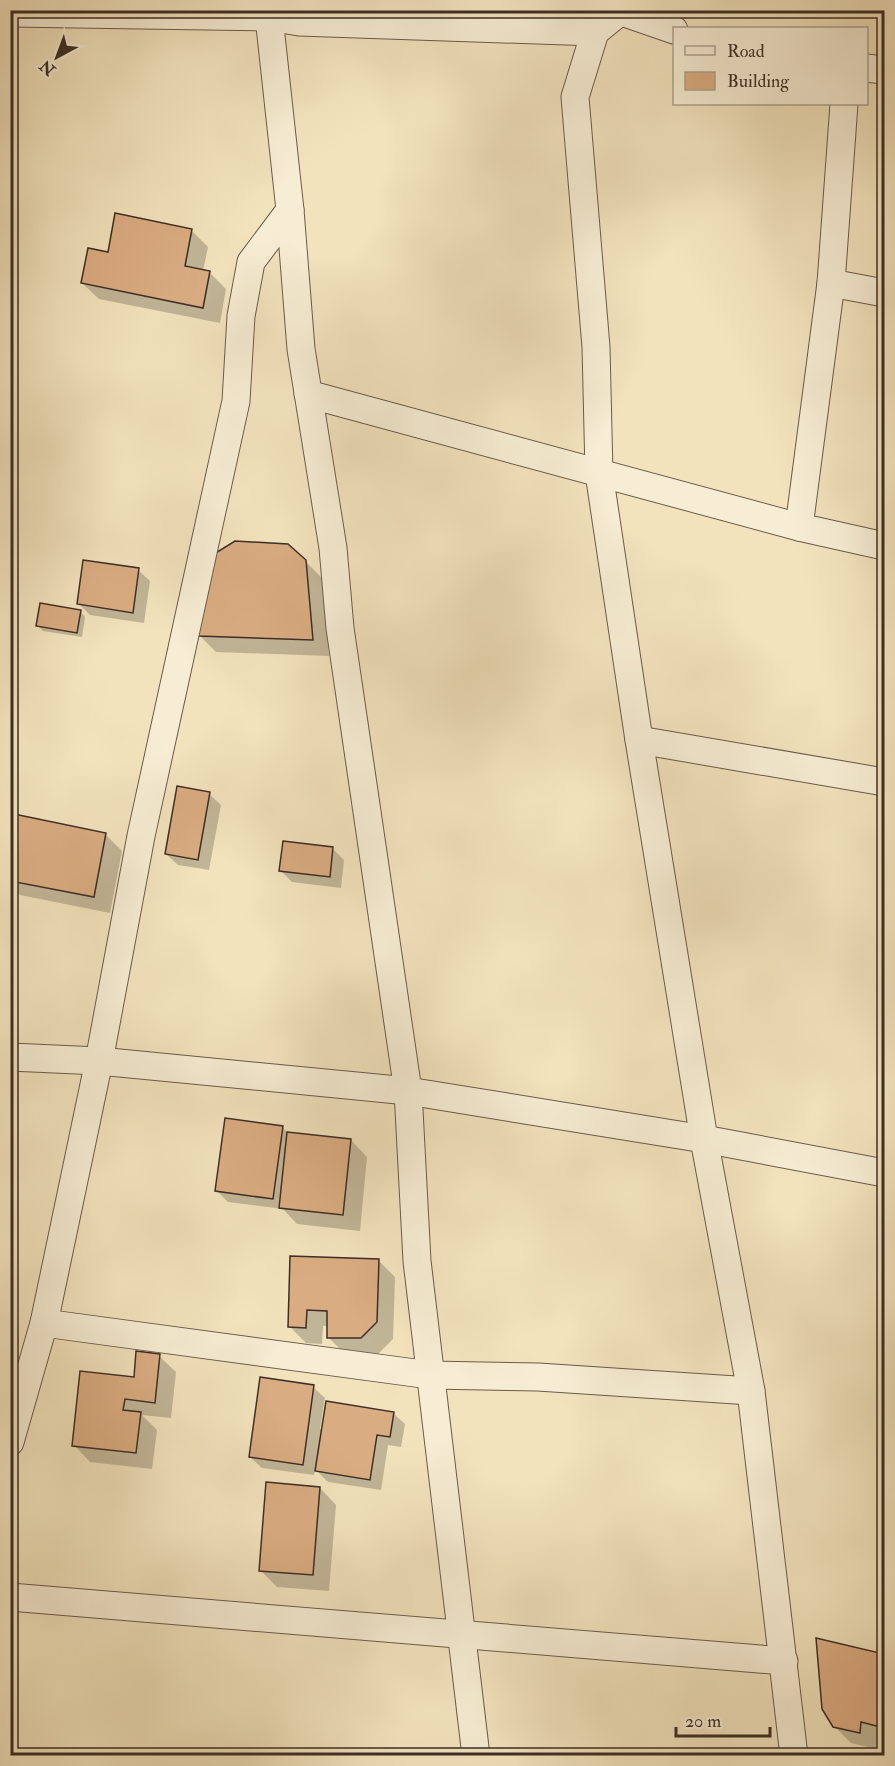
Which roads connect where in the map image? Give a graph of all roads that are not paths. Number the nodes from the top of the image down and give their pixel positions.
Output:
1 (622, 11) edge
2 (10, 13) edge
3 (300, 16) edge
4 (269, 17) junction
5 (673, 29) edge
6 (595, 32) junction
7 (868, 68) edge
8 (885, 70) edge
9 (844, 105) edge
10 (290, 210) junction
11 (831, 284) junction
12 (885, 293) edge
13 (308, 394) junction
14 (599, 473) junction
15 (799, 527) junction
16 (885, 546) edge
17 (639, 740) junction
18 (885, 782) edge
19 (10, 1057) edge
20 (99, 1061) junction
21 (408, 1091) junction
22 (704, 1139) junction
23 (885, 1173) edge
24 (44, 1323) junction
25 (430, 1376) junction
26 (751, 1391) junction
27 (10, 1442) edge
28 (10, 1597) edge
29 (463, 1632) junction
30 (784, 1661) junction
31 (476, 1755) edge
32 (794, 1755) edge

1 - 5 street
1 - 6 street
2 - 4 street
3 - 4 street
3 - 6 street
4 - 10 street
6 - 14 street
7 - 8 street
9 - 11 street
10 - 13 street
10 - 20 street
11 - 12 street
11 - 15 street
13 - 14 street
13 - 21 street
14 - 15 street
14 - 17 street
15 - 16 street
17 - 18 street
17 - 22 street
19 - 20 street
20 - 21 street
20 - 24 street
21 - 22 street
21 - 25 street
22 - 23 street
22 - 26 street
24 - 25 street
24 - 27 street
25 - 26 street
25 - 29 street
26 - 30 street
28 - 29 street
29 - 30 street
29 - 31 street
30 - 32 street

